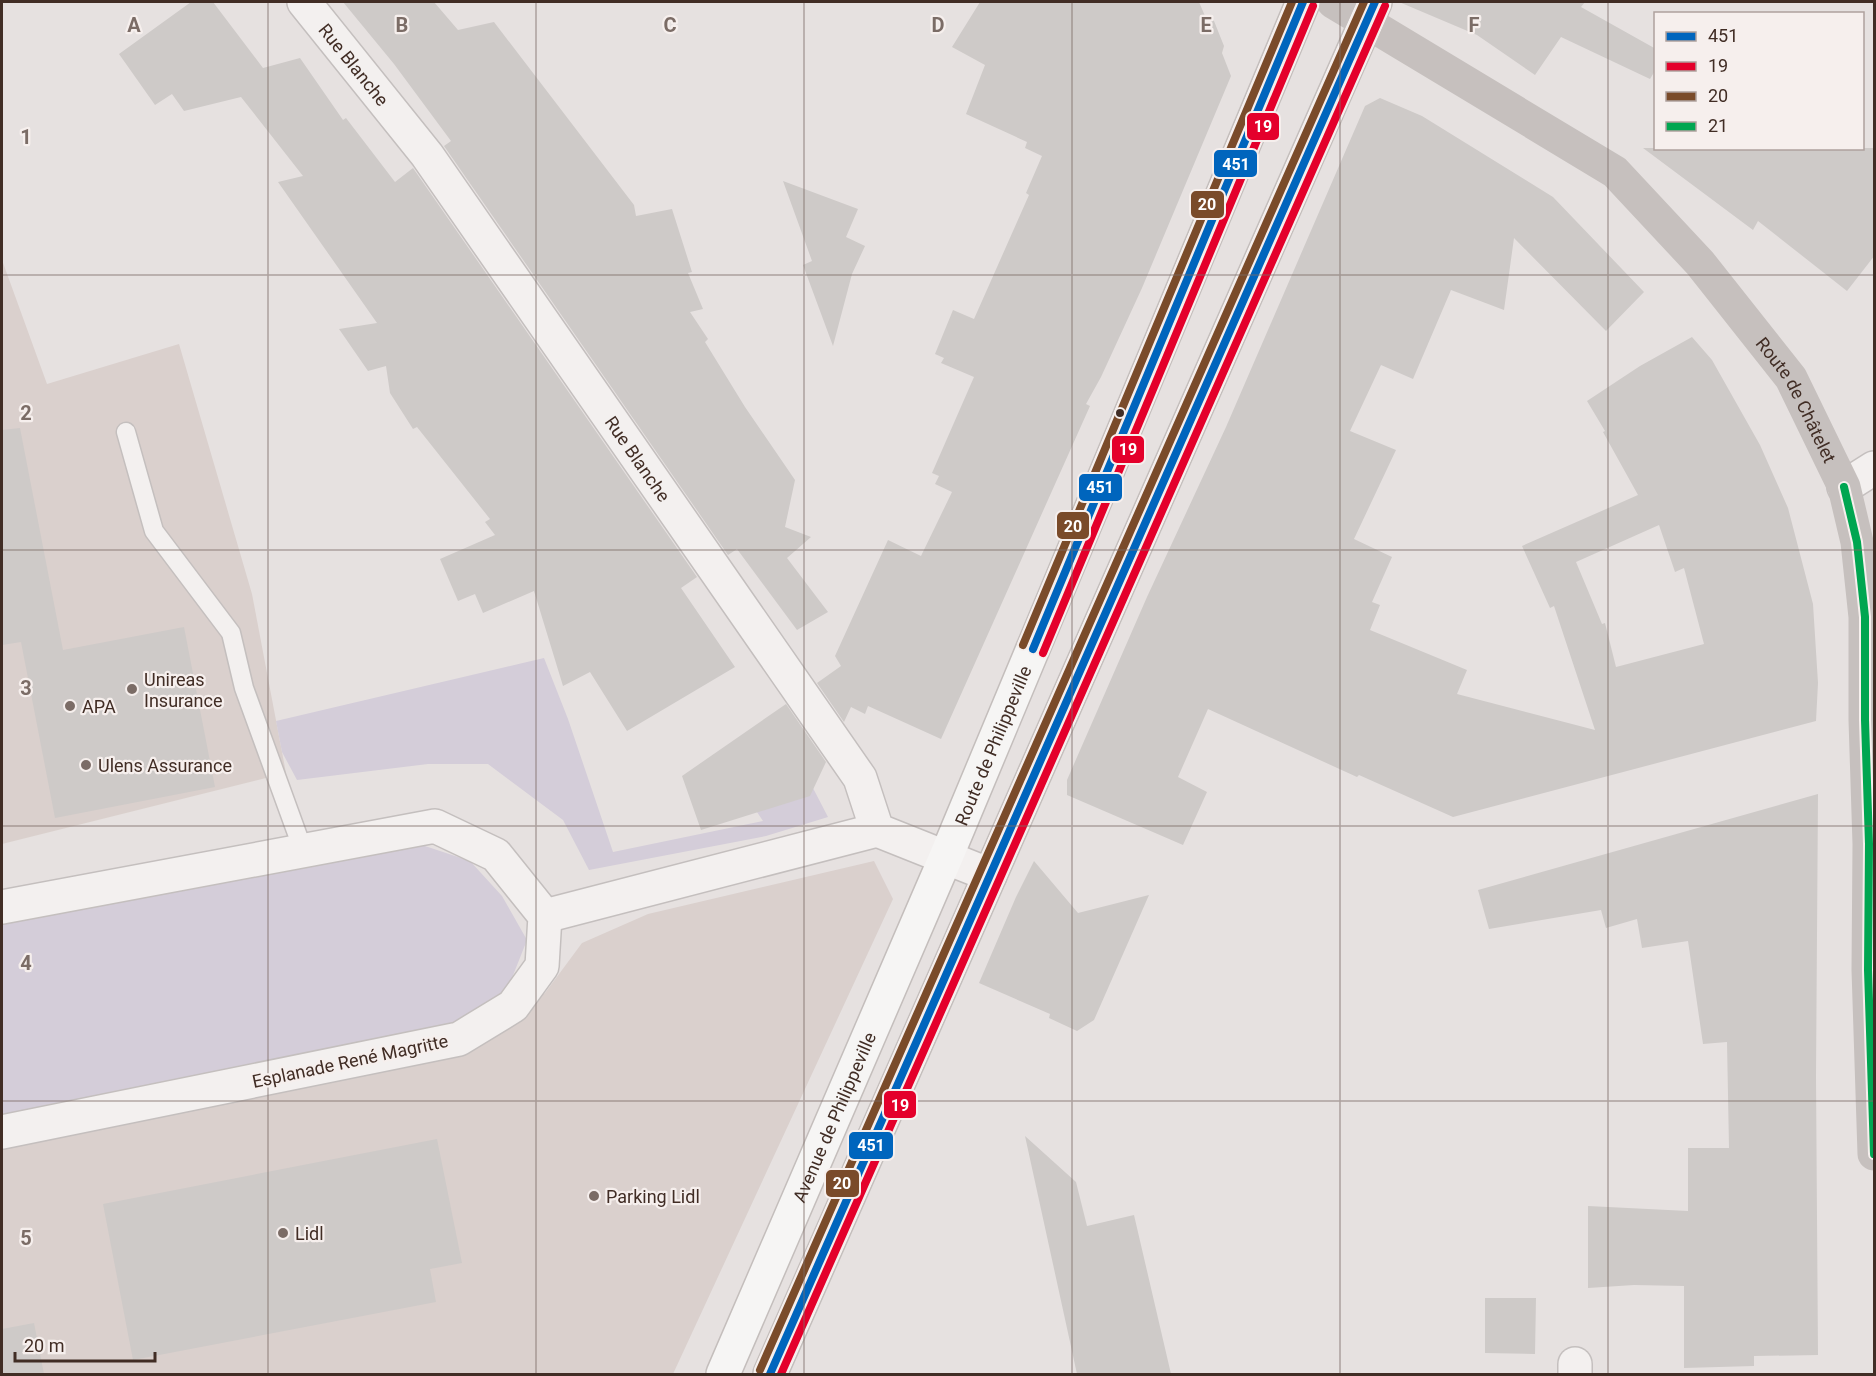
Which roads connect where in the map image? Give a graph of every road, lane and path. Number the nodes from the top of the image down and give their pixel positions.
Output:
1 (304, 2) edge
2 (1303, 2) edge
3 (1333, 2) edge
4 (1371, 12) edge
5 (126, 432) dead end
6 (1875, 468) edge
7 (1844, 487) junction
8 (1875, 497) edge
9 (877, 830) junction
10 (303, 850) junction
11 (946, 857) junction
12 (990, 875) junction
13 (2, 907) edge
14 (545, 916) junction
15 (2, 1132) edge
16 (1875, 1154) edge
17 (723, 1374) edge
18 (770, 1374) edge

1 - 9 street, Rue Blanche
2 - 11 main road, Route de Philippeville
3 - 4 street, Route de Châtelet
4 - 7 street, Route de Châtelet
4 - 12 main road
5 - 10 lane
6 - 7 street
7 - 8 street
7 - 16 street, Route de Châtelet
9 - 11 street
9 - 14 street
10 - 13 street
10 - 14 street
11 - 12 street
11 - 17 main road, Avenue de Philippeville
12 - 18 main road
14 - 15 street, Esplanade René Magritte

